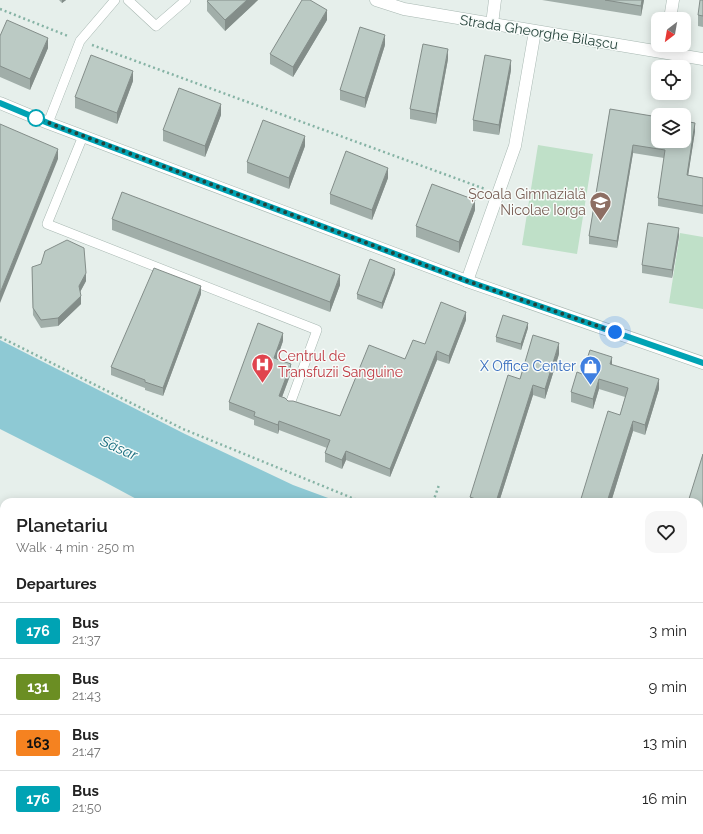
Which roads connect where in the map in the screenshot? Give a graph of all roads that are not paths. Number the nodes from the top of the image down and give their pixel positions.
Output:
1 (115, 0) edge
2 (128, 0) edge
3 (186, 0) edge
4 (376, 0) edge
5 (496, 0) edge
6 (673, 0) edge
7 (671, 12) edge
8 (492, 24) junction
9 (535, 31) junction
10 (651, 47) edge
11 (676, 52) edge
12 (703, 59) edge
13 (0, 103) edge
14 (48, 123) junction
15 (83, 136) junction
16 (467, 281) junction
17 (703, 363) edge
18 (290, 404) edge

1 - 14 lane
2 - 3 lane
4 - 8 street, Strada Gheorghe Bilașcu
5 - 8 street
6 - 7 street
8 - 9 street, Strada Gheorghe Bilașcu
9 - 10 street, Strada Gheorghe Bilașcu
9 - 16 street
11 - 12 street, Strada Gheorghe Bilașcu
13 - 14 street
14 - 15 street
15 - 16 street
15 - 18 lane
16 - 17 street

